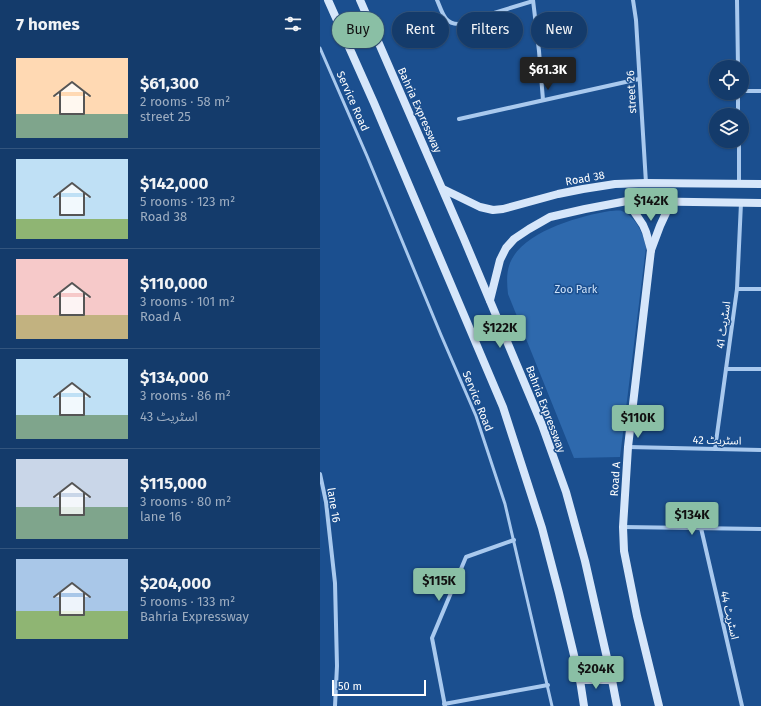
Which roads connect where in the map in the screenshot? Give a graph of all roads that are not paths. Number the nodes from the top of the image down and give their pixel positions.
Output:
1 (328, 0) edge
2 (360, 0) edge
3 (437, 0) edge
4 (633, 0) edge
5 (737, 0) edge
6 (533, 1) edge
7 (320, 48) edge
8 (738, 60) edge
9 (639, 79) junction
10 (761, 91) edge
11 (749, 92) edge
12 (543, 100) junction
13 (459, 119) dead end
14 (739, 148) edge
15 (646, 183) junction
16 (739, 184) junction
17 (761, 184) edge
18 (443, 189) junction
19 (628, 201) junction
20 (671, 202) junction
21 (741, 203) junction
22 (761, 203) edge
23 (651, 250) junction
24 (737, 289) junction
25 (761, 289) edge
26 (490, 300) junction
27 (726, 369) junction
28 (761, 369) edge
29 (628, 447) junction
30 (715, 449) junction
31 (761, 450) edge
32 (320, 474) edge
33 (623, 527) junction
34 (701, 528) junction
35 (761, 529) edge
36 (514, 540) junction
37 (580, 680) junction
38 (612, 680) junction
39 (548, 685) junction
40 (445, 705) edge
41 (335, 706) edge
42 (552, 706) edge
43 (584, 706) edge
44 (617, 706) edge
45 (659, 706) edge
46 (742, 706) edge

1 - 37 main road
2 - 18 main road, Bahria Expressway
3 - 6 street
4 - 9 street, street 26
5 - 8 street
6 - 12 street
7 - 36 lane, Service Road
9 - 12 street
9 - 15 street, street 26
10 - 11 street
12 - 13 street
14 - 16 street
15 - 16 main road, Road 38
15 - 18 main road, Road 38
16 - 17 main road, Road 38
18 - 26 main road, Bahria Expressway
19 - 20 main road
19 - 23 main road
19 - 26 main road
20 - 21 main road
20 - 23 main road
21 - 22 main road
21 - 24 street, اسٹریٹ 41
23 - 29 main road, Road A
24 - 25 street
24 - 27 street, اسٹریٹ 41
26 - 38 main road, Bahria Expressway
27 - 28 street
27 - 30 street, اسٹریٹ 41
29 - 30 street, اسٹریٹ 42
29 - 33 main road, Road A
30 - 31 street, اسٹریٹ 42
32 - 41 street, lane 16
33 - 34 street
33 - 45 main road, Road A
34 - 35 street
34 - 46 street, اسٹریٹ 44
36 - 39 lane, Service Road
36 - 40 street
37 - 38 main road
37 - 43 main road
38 - 44 main road, Bahria Expressway
39 - 40 street
39 - 42 lane, Service Road

